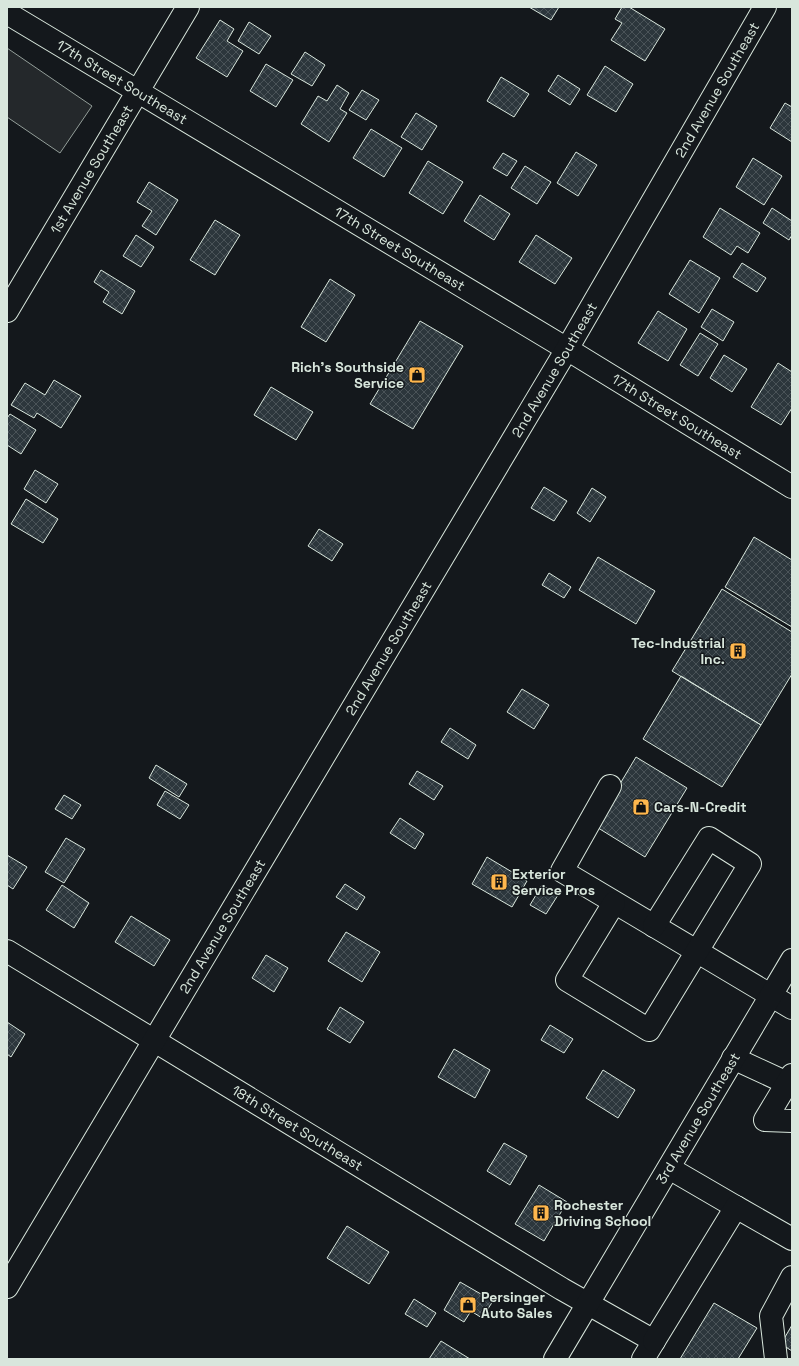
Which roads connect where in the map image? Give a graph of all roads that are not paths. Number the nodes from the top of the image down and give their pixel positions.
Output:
1 (188, 7) edge
2 (765, 7) edge
3 (7, 12) edge
4 (137, 92) junction
5 (7, 311) edge
6 (567, 349) junction
7 (792, 487) edge
8 (610, 786) dead end
9 (614, 903) junction
10 (654, 926) junction
11 (7, 951) edge
12 (697, 952) junction
13 (792, 960) edge
14 (770, 997) junction
15 (792, 1008) edge
16 (154, 1042) junction
17 (733, 1058) junction
18 (790, 1081) edge
19 (792, 1121) edge
20 (669, 1168) junction
21 (736, 1207) junction
22 (792, 1239) edge
23 (792, 1277) edge
24 (7, 1287) edge
25 (588, 1304) junction
26 (649, 1350) edge
27 (556, 1359) edge
28 (776, 1359) edge

1 - 4 street, 1st Avenue Southeast
2 - 6 street, 2nd Avenue Southeast
3 - 4 street, 17th Street Southeast
4 - 5 street, 1st Avenue Southeast
4 - 6 street, 17th Street Southeast
6 - 7 street, 17th Street Southeast
6 - 16 street, 2nd Avenue Southeast
8 - 9 street
9 - 10 street
9 - 12 street
10 - 12 street
10 - 12 street
11 - 16 street, 18th Street Southeast
12 - 14 street
13 - 14 street, 3rd Avenue Southeast
14 - 15 street
14 - 17 street, 3rd Avenue Southeast
16 - 24 street, 2nd Avenue Southeast
16 - 25 street, 18th Street Southeast
17 - 18 street
17 - 20 street, 3rd Avenue Southeast
18 - 19 street
20 - 21 street
20 - 25 street, 3rd Avenue Southeast
21 - 22 street
21 - 26 street
23 - 28 street
25 - 26 street, 18th Street Southeast
25 - 27 street, 3rd Avenue Southeast

